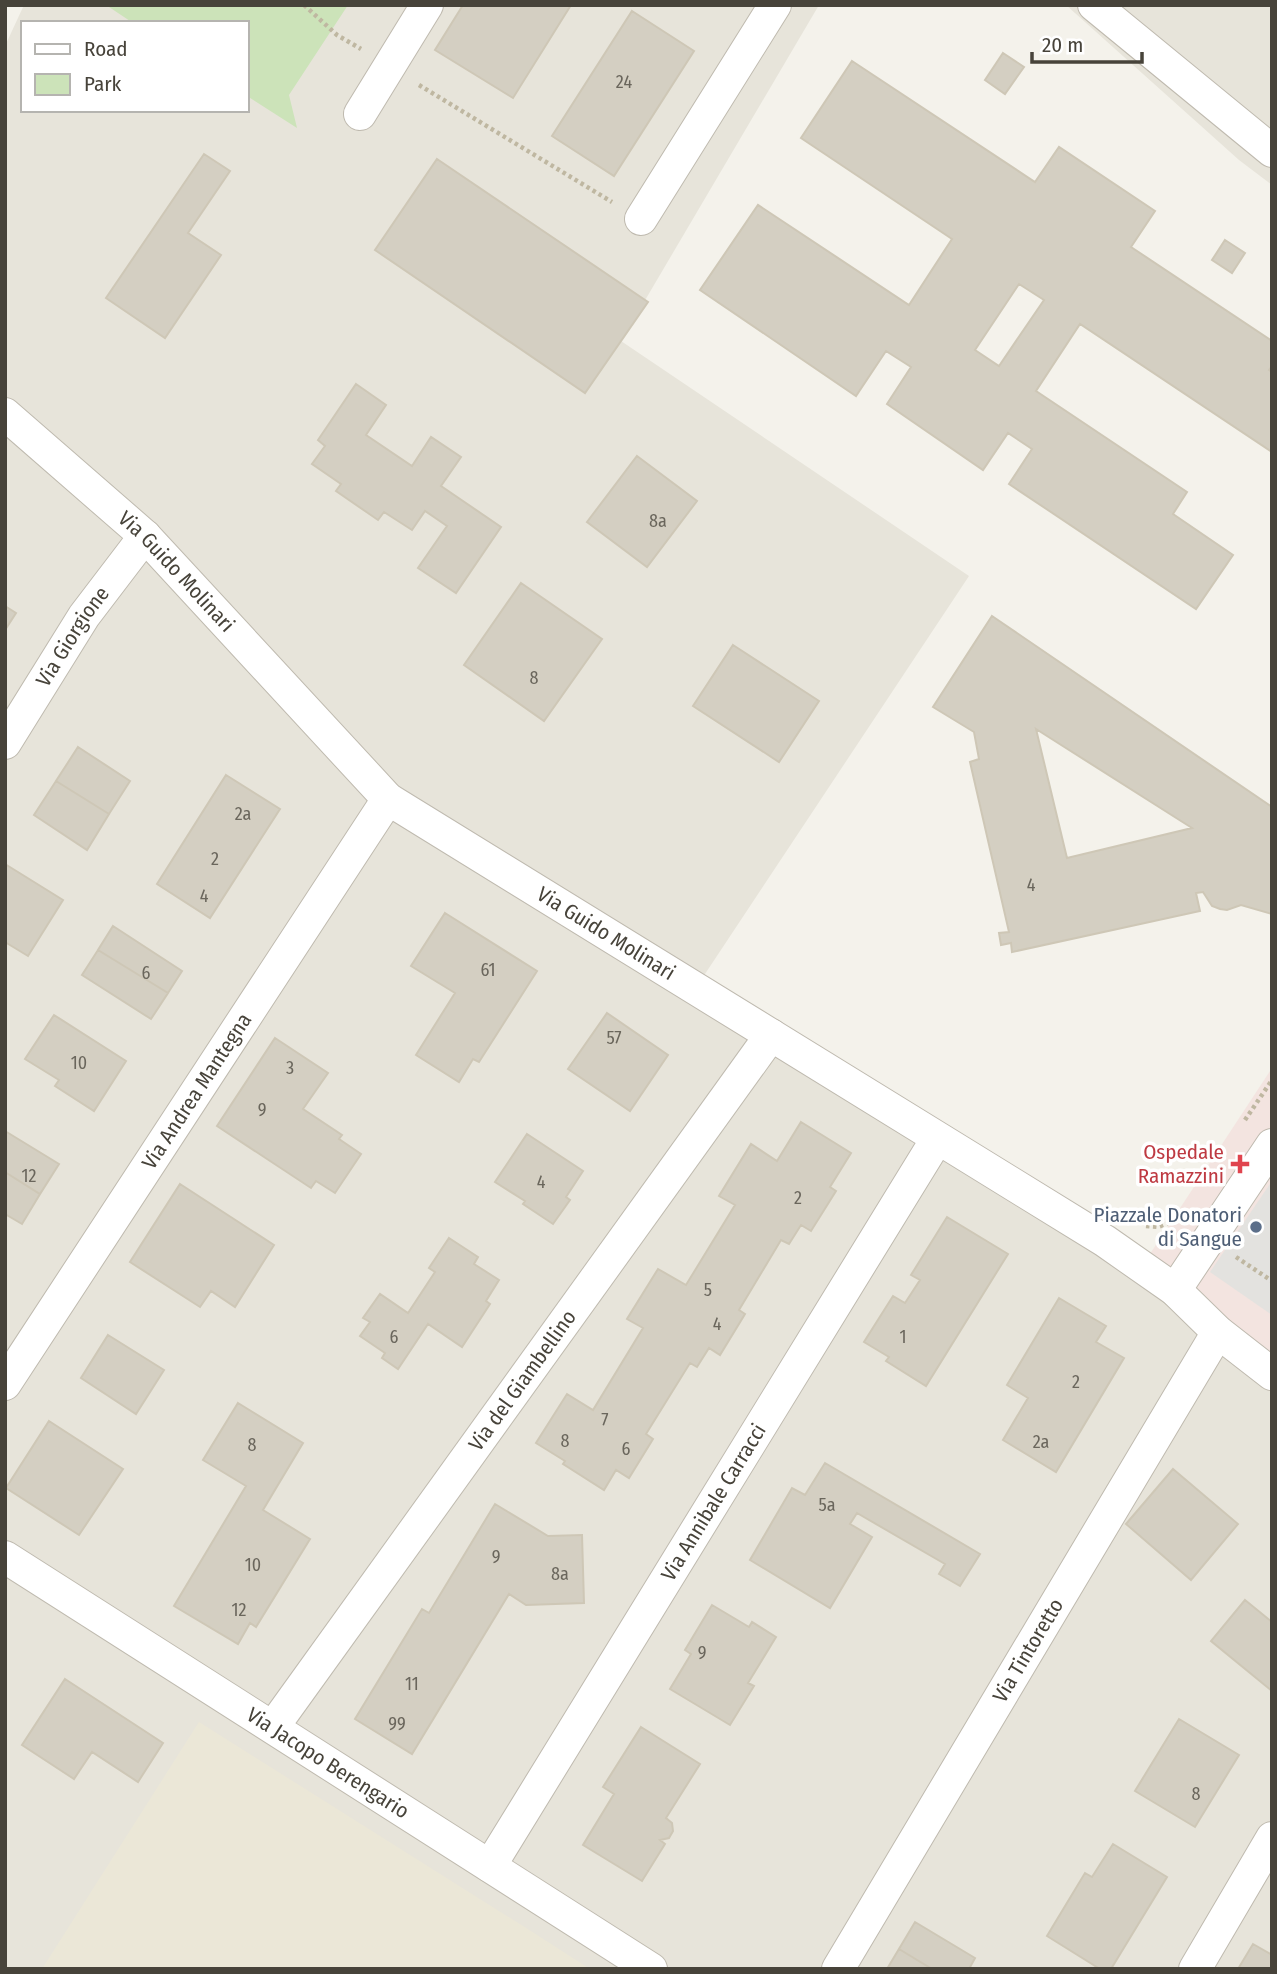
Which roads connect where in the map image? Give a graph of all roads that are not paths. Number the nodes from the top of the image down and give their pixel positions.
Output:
1 (427, 5) edge
2 (775, 5) edge
3 (1094, 5) edge
4 (1134, 18) edge
5 (360, 114) dead end
6 (1272, 151) edge
7 (641, 219) road end
8 (5, 414) edge
9 (145, 536) junction
10 (5, 743) edge
11 (387, 799) junction
12 (771, 1035) junction
13 (937, 1139) junction
14 (1272, 1145) edge
15 (1175, 1290) junction
16 (1218, 1332) junction
17 (1272, 1374) edge
18 (5, 1384) edge
19 (5, 1557) edge
20 (273, 1727) junction
21 (1272, 1838) edge
22 (490, 1866) junction
23 (651, 1969) edge
24 (838, 1969) edge
25 (1195, 1969) edge

1 - 5 street
2 - 7 street
3 - 4 street
4 - 6 street
8 - 9 street, Via Guido Molinari
9 - 10 street, Via Giorgione
9 - 11 street, Via Guido Molinari
11 - 12 street, Via Guido Molinari
11 - 18 street, Via Andrea Mantegna
12 - 13 street, Via Guido Molinari
12 - 20 street, Via del Giambellino
13 - 15 street, Via Guido Molinari
13 - 22 street, Via Annibale Carracci
14 - 15 street
15 - 16 street, Via Guido Molinari
16 - 17 street, Via Guido Molinari
16 - 24 street, Via Tintoretto
19 - 20 street, Via Jacopo Berengario
20 - 22 street, Via Jacopo Berengario
21 - 25 street
22 - 23 street, Via Jacopo Berengario

